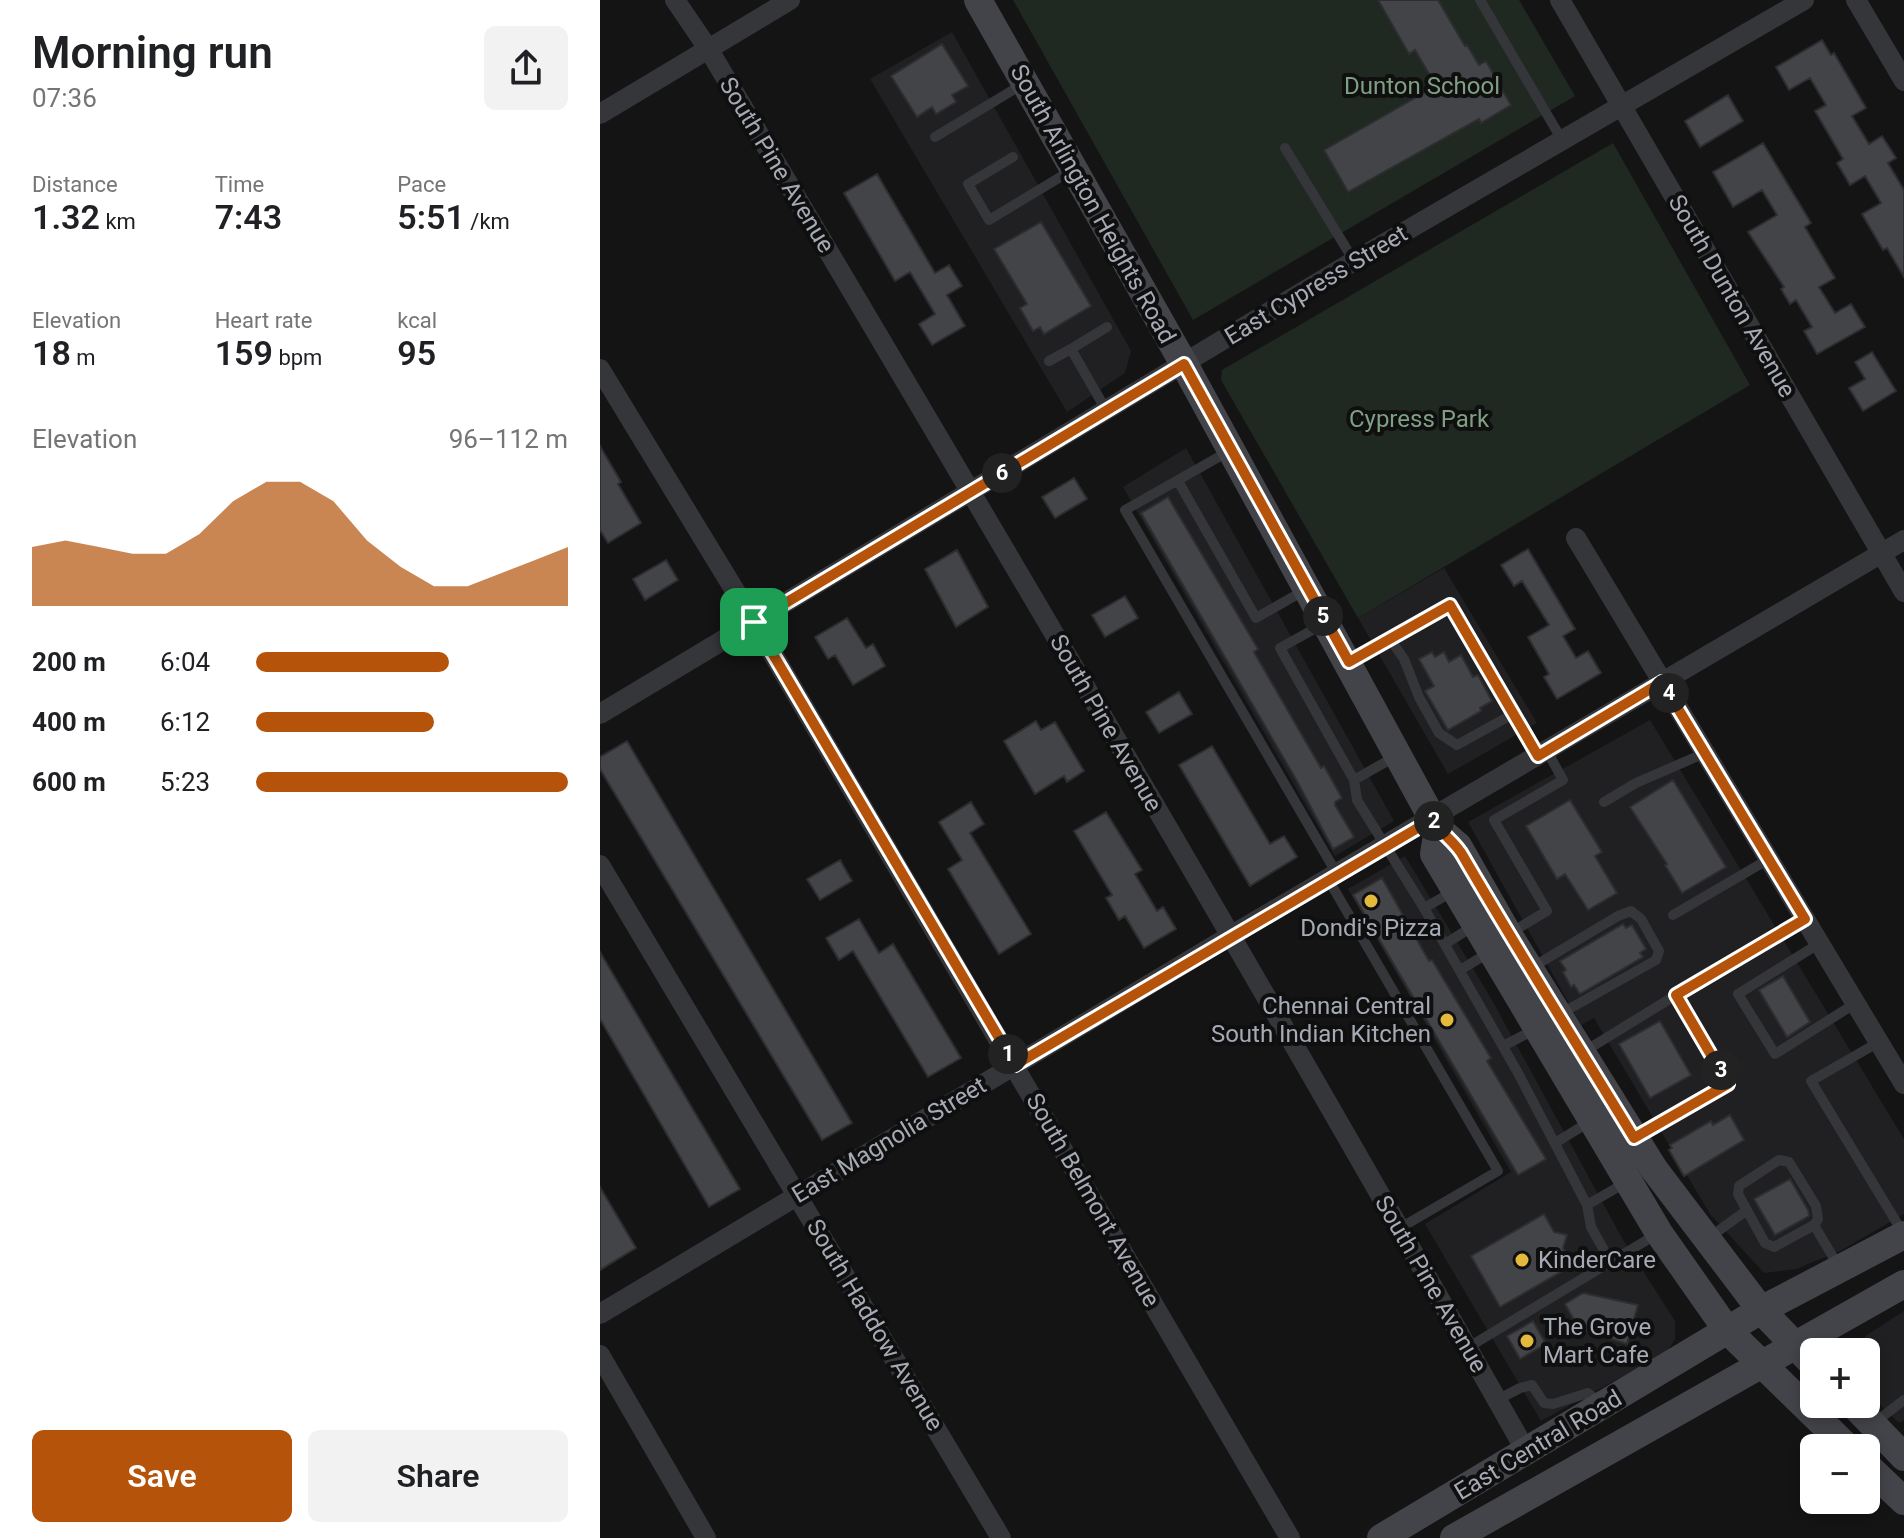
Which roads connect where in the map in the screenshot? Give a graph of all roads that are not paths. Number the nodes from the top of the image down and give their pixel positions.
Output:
1 (675, 0) edge
2 (790, 0) edge
3 (978, 0) edge
4 (1480, 0) edge
5 (1560, 0) edge
6 (1804, 0) edge
7 (1856, 0) edge
8 (709, 50) junction
9 (1904, 81) edge
10 (1025, 83) junction
11 (1622, 106) junction
12 (600, 114) edge
13 (935, 137) dead end
14 (1562, 140) junction
15 (1285, 148) dead end
16 (1013, 157) dead end
17 (1074, 169) junction
18 (1354, 261) junction
19 (1107, 327) dead end
20 (1071, 349) junction
21 (1049, 361) dead end
22 (1184, 364) junction
23 (600, 369) edge
24 (1106, 410) junction
25 (1231, 450) junction
26 (1178, 481) junction
27 (971, 492) junction
28 (1576, 538) dead end
29 (1904, 540) edge
30 (1881, 553) junction
31 (1308, 588) junction
32 (1904, 592) edge
33 (754, 622) junction
34 (1326, 622) junction
35 (1390, 639) junction
36 (1349, 662) junction
37 (1662, 682) junction
38 (600, 714) edge
39 (1513, 714) junction
40 (1705, 753) junction
41 (1399, 754) junction
42 (1542, 754) junction
43 (1354, 780) junction
44 (1604, 802) dead end
45 (1435, 824) junction
46 (1384, 846) junction
47 (1769, 859) junction
48 (600, 865) edge
49 (1333, 876) junction
50 (1456, 890) junction
51 (1424, 908) junction
52 (1673, 915) dead end
53 (1805, 919) junction
54 (1476, 924) junction
55 (1230, 936) junction
56 (1500, 943) junction
57 (1820, 943) junction
58 (1445, 944) junction
59 (1530, 969) junction
60 (1460, 970) junction
61 (1676, 995) junction
62 (1856, 1003) junction
63 (1547, 1022) junction
64 (1879, 1041) junction
65 (1503, 1046) junction
66 (1582, 1053) junction
67 (1015, 1065) junction
68 (1904, 1084) edge
69 (1590, 1121) junction
70 (1634, 1138) junction
71 (1555, 1143) junction
72 (1627, 1181) junction
73 (798, 1195) junction
74 (1587, 1205) junction
75 (1747, 1210) junction
76 (1814, 1225) junction
77 (1400, 1228) junction
78 (1659, 1233) junction
79 (1904, 1235) edge
80 (1707, 1239) junction
81 (1610, 1261) junction
82 (1840, 1269) junction
83 (1901, 1292) edge
84 (1761, 1310) junction
85 (600, 1314) edge
86 (1727, 1330) junction
87 (1831, 1338) edge
88 (1467, 1348) junction
89 (1800, 1350) edge
90 (600, 1355) edge
91 (1800, 1356) edge
92 (1761, 1366) junction
93 (1497, 1400) junction
94 (1904, 1400) edge
95 (1604, 1405) junction
96 (1880, 1408) edge
97 (1866, 1418) edge
98 (1833, 1434) edge
99 (1527, 1453) junction
100 (1904, 1457) edge
101 (1880, 1478) edge
102 (1904, 1501) edge
103 (706, 1538) edge
104 (1001, 1538) edge
105 (1290, 1538) edge
106 (1381, 1538) edge
107 (1454, 1538) edge

1 - 8 street, South Pine Avenue
2 - 8 street
3 - 10 main road, South Arlington Heights Road
4 - 14 lane
5 - 11 street, South Dunton Avenue
6 - 11 street, East Cypress Street
7 - 9 street
8 - 12 street
8 - 27 street, South Pine Avenue
10 - 13 lane
10 - 17 main road, South Arlington Heights Road
11 - 14 street, East Cypress Street
11 - 30 street, South Dunton Avenue
14 - 18 street, East Cypress Street
15 - 18 lane
16 - 17 lane
17 - 22 main road, South Arlington Heights Road
18 - 22 street, East Cypress Street
19 - 20 lane
20 - 21 lane
20 - 24 lane
22 - 24 street, East Cypress Street
22 - 25 main road, South Arlington Heights Road
23 - 33 street, South Belmont Avenue
24 - 27 street, East Cypress Street
25 - 26 lane
25 - 31 main road, South Arlington Heights Road
26 - 31 lane
26 - 49 lane
27 - 33 street, East Cypress Street
27 - 55 street, South Pine Avenue
28 - 37 street
29 - 30 street, East Magnolia Street
30 - 32 street, South Dunton Avenue
30 - 37 street, East Magnolia Street
31 - 34 main road, South Arlington Heights Road
33 - 38 street, East Cypress Street
33 - 67 street, South Belmont Avenue
34 - 36 main road, South Arlington Heights Road
34 - 43 lane
35 - 36 lane
35 - 39 lane
35 - 39 lane
36 - 41 main road, South Arlington Heights Road
37 - 40 street
37 - 42 street, East Magnolia Street
39 - 42 lane
40 - 44 lane
40 - 47 street
41 - 43 lane
41 - 45 main road, South Arlington Heights Road
42 - 45 street, East Magnolia Street
42 - 56 lane
43 - 46 lane
45 - 46 street, East Magnolia Street
45 - 50 main road, South Arlington Heights Road
45 - 56 main road, South Arlington Heights Road
46 - 49 street, East Magnolia Street
46 - 51 lane
47 - 52 lane
47 - 53 street
48 - 73 street, South Haddow Avenue
49 - 55 street, East Magnolia Street
49 - 77 lane
50 - 51 lane
50 - 54 main road, South Arlington Heights Road
51 - 58 lane
53 - 57 street
53 - 61 lane
54 - 56 main road, South Arlington Heights Road
54 - 58 lane
55 - 67 street, East Magnolia Street
55 - 77 street, South Pine Avenue
56 - 59 main road, South Arlington Heights Road
56 - 60 lane
56 - 63 main road, South Arlington Heights Road
57 - 62 street
57 - 62 lane
58 - 60 lane
59 - 63 main road, South Arlington Heights Road
59 - 63 lane
60 - 65 lane
61 - 66 lane
61 - 70 lane
62 - 64 street
63 - 65 lane
63 - 66 main road, South Arlington Heights Road
63 - 69 main road, South Arlington Heights Road
64 - 68 street
64 - 79 lane
65 - 71 lane
66 - 70 main road, South Arlington Heights Road
67 - 73 street, East Magnolia Street
67 - 105 street, South Belmont Avenue
69 - 71 lane
69 - 72 main road, South Arlington Heights Road
70 - 80 main road, South Arlington Heights Road
71 - 74 lane
72 - 74 lane
72 - 78 main road, South Arlington Heights Road
73 - 85 street, East Magnolia Street
73 - 104 street, South Haddow Avenue
74 - 81 lane
75 - 76 lane
75 - 76 lane
75 - 80 lane
76 - 82 lane
77 - 88 street, South Pine Avenue
78 - 81 lane
78 - 86 main road, South Arlington Heights Road
79 - 82 main road, East Central Road
80 - 84 main road, South Arlington Heights Road
81 - 88 lane
82 - 84 main road, East Central Road
83 - 87 main road, East Central Road
84 - 86 main road, East Central Road
84 - 89 main road, South Arlington Heights Road
86 - 92 main road, South Arlington Heights Road
86 - 95 main road, East Central Road
88 - 93 street, South Pine Avenue
90 - 103 street
91 - 92 main road, East Central Road
92 - 98 main road, South Arlington Heights Road
92 - 107 main road, East Central Road
93 - 95 lane
93 - 99 street, South Pine Avenue
94 - 96 lane
95 - 99 main road, East Central Road
97 - 100 main road
99 - 106 main road, East Central Road
101 - 102 main road

